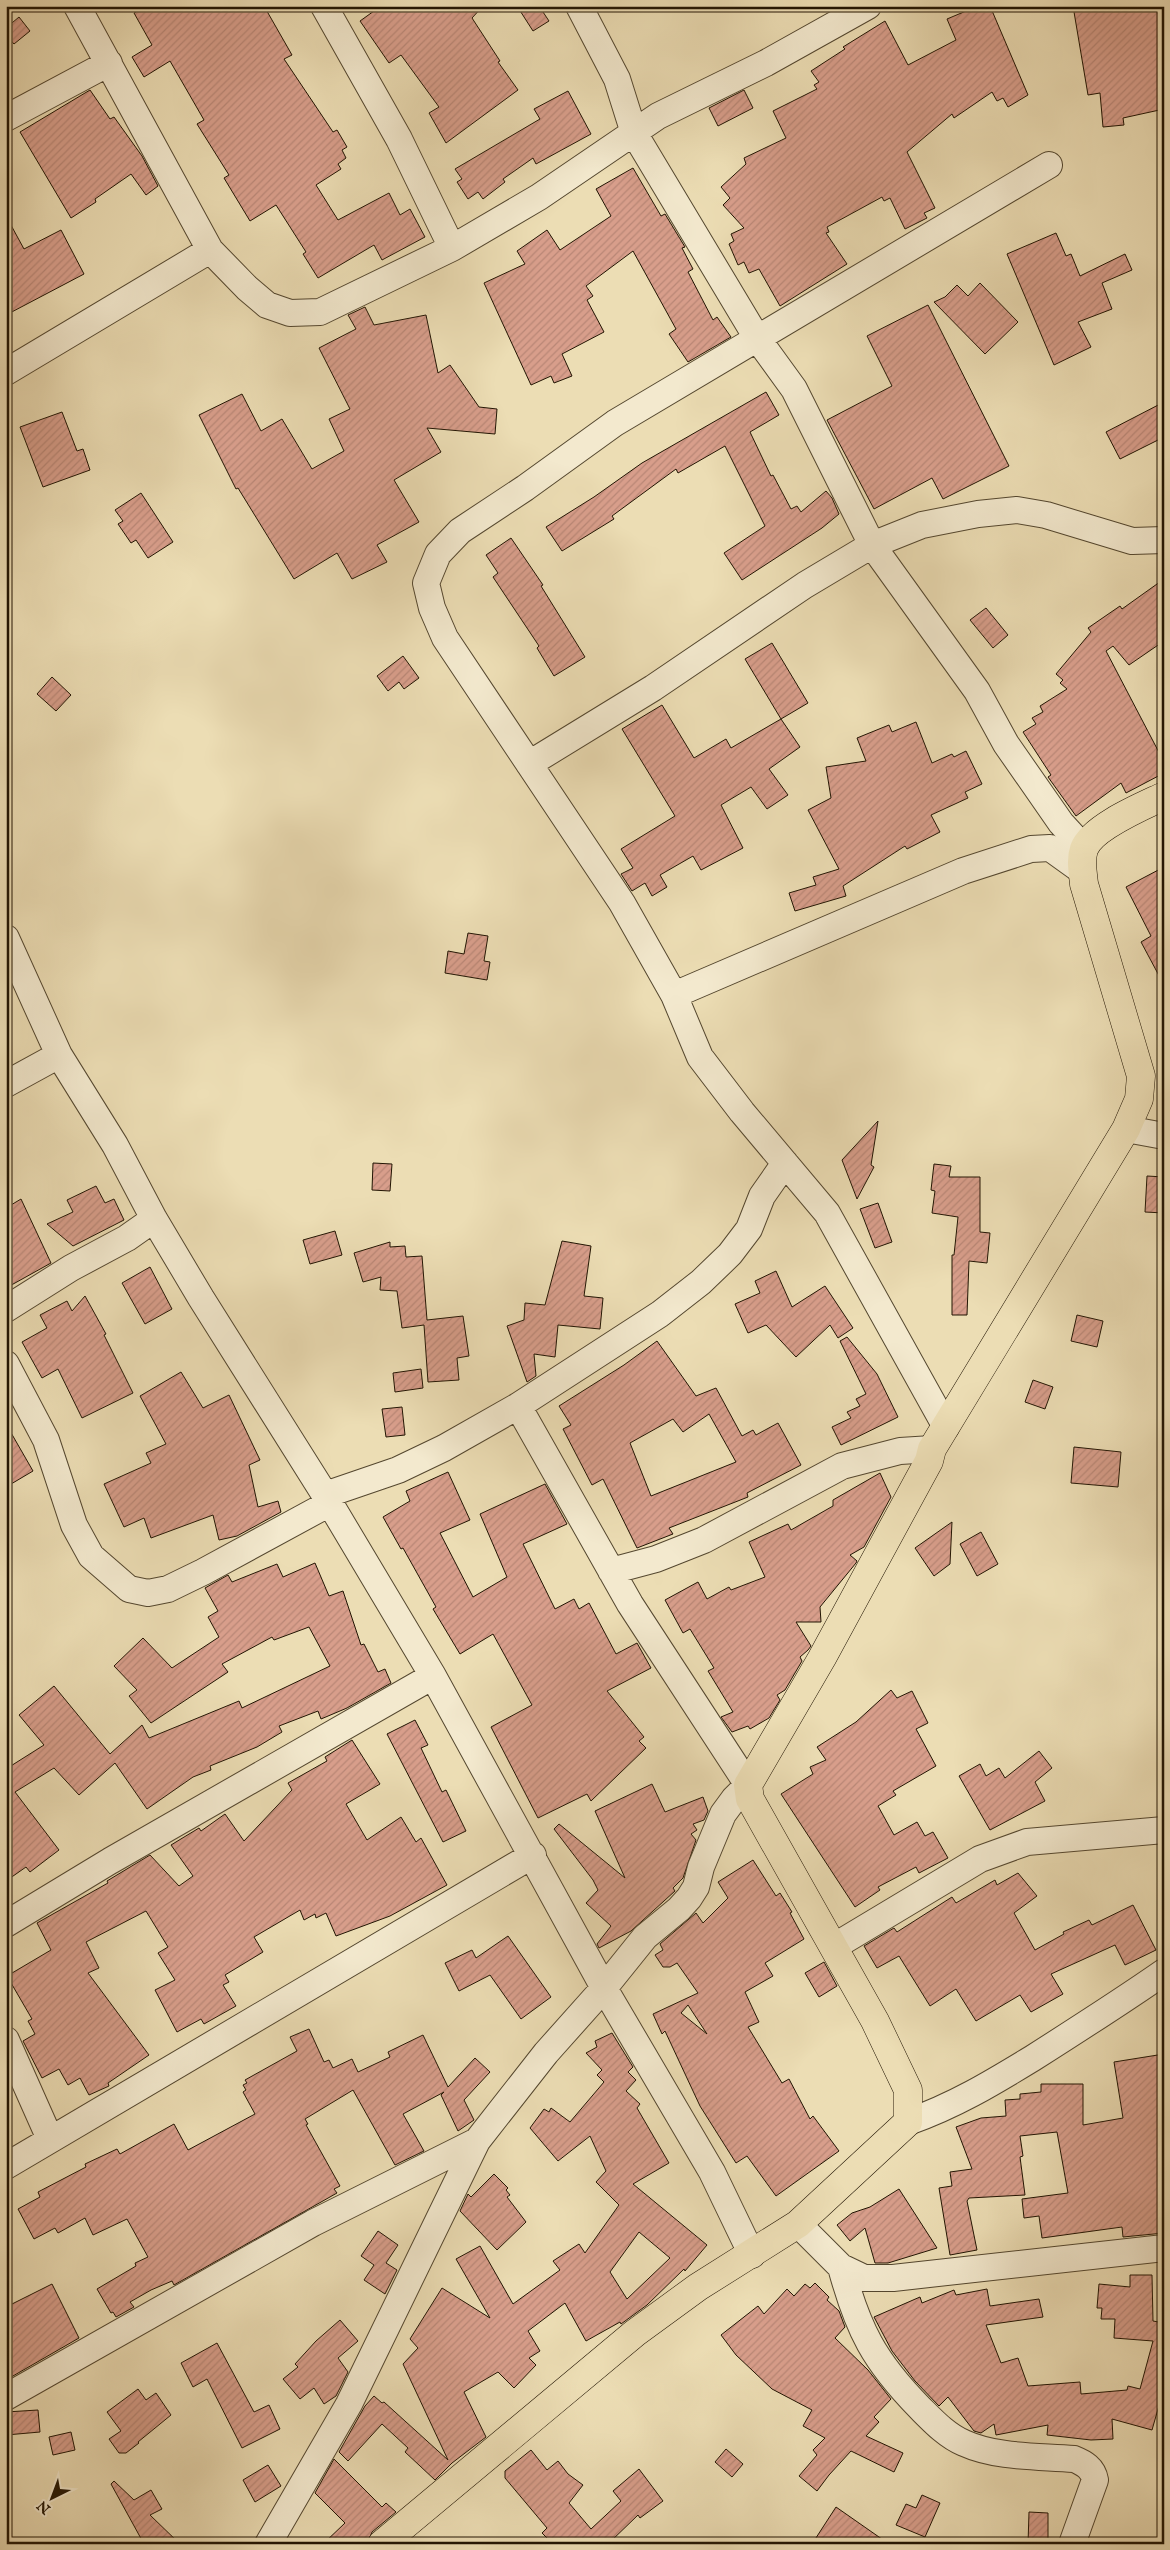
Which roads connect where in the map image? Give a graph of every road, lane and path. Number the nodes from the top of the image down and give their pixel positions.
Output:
1 (77, 6) edge
2 (324, 6) edge
3 (579, 6) edge
4 (868, 6) edge
5 (110, 63) junction
6 (6, 118) edge
7 (634, 133) junction
8 (1049, 165) dead end
9 (452, 248) junction
10 (210, 250) junction
11 (757, 338) junction
12 (6, 372) edge
13 (1164, 540) edge
14 (872, 544) junction
15 (529, 764) junction
16 (1164, 796) edge
17 (1083, 860) junction
18 (6, 938) edge
19 (674, 995) junction
20 (59, 1055) junction
21 (6, 1084) edge
22 (1126, 1129) junction
23 (1164, 1136) edge
24 (785, 1162) junction
25 (154, 1219) junction
26 (6, 1308) edge
27 (6, 1364) edge
28 (518, 1406) junction
29 (946, 1426) junction
30 (932, 1450) junction
31 (328, 1499) junction
32 (611, 1571) junction
33 (433, 1676) junction
34 (748, 1785) junction
35 (1164, 1830) edge
36 (532, 1855) junction
37 (6, 1924) edge
38 (835, 1946) junction
39 (1164, 1972) edge
40 (604, 1988) junction
41 (6, 2040) edge
42 (908, 2122) junction
43 (50, 2139) junction
44 (477, 2141) junction
45 (6, 2166) edge
46 (798, 2224) junction
47 (1164, 2248) edge
48 (752, 2255) junction
49 (841, 2267) junction
50 (6, 2397) edge
51 (268, 2544) edge
52 (382, 2544) edge
53 (1072, 2544) edge

1 - 5 street
2 - 9 street
3 - 7 street
4 - 7 street
5 - 6 street
5 - 10 street
7 - 9 street
7 - 11 street
8 - 11 street
9 - 10 street
10 - 12 street
11 - 14 street
11 - 15 street
13 - 14 street
14 - 15 street
14 - 17 street
15 - 19 street
16 - 17 main road
17 - 19 street
17 - 22 main road
18 - 20 street
19 - 24 street
20 - 21 street
20 - 25 street
22 - 23 street
22 - 29 main road
24 - 28 street
24 - 29 street
25 - 26 street
25 - 31 street
27 - 31 street
28 - 31 street
28 - 32 street
29 - 30 main road
30 - 32 street
30 - 34 main road
31 - 33 street
32 - 34 street
33 - 36 street
33 - 37 street
34 - 38 main road
34 - 40 street
35 - 38 street
36 - 40 street
36 - 43 street
38 - 42 main road
39 - 42 street
40 - 44 street
40 - 48 street
41 - 43 street
42 - 46 main road
43 - 45 street
44 - 50 street
44 - 51 street
46 - 48 main road
46 - 49 street
47 - 49 street
48 - 52 main road
49 - 53 street

